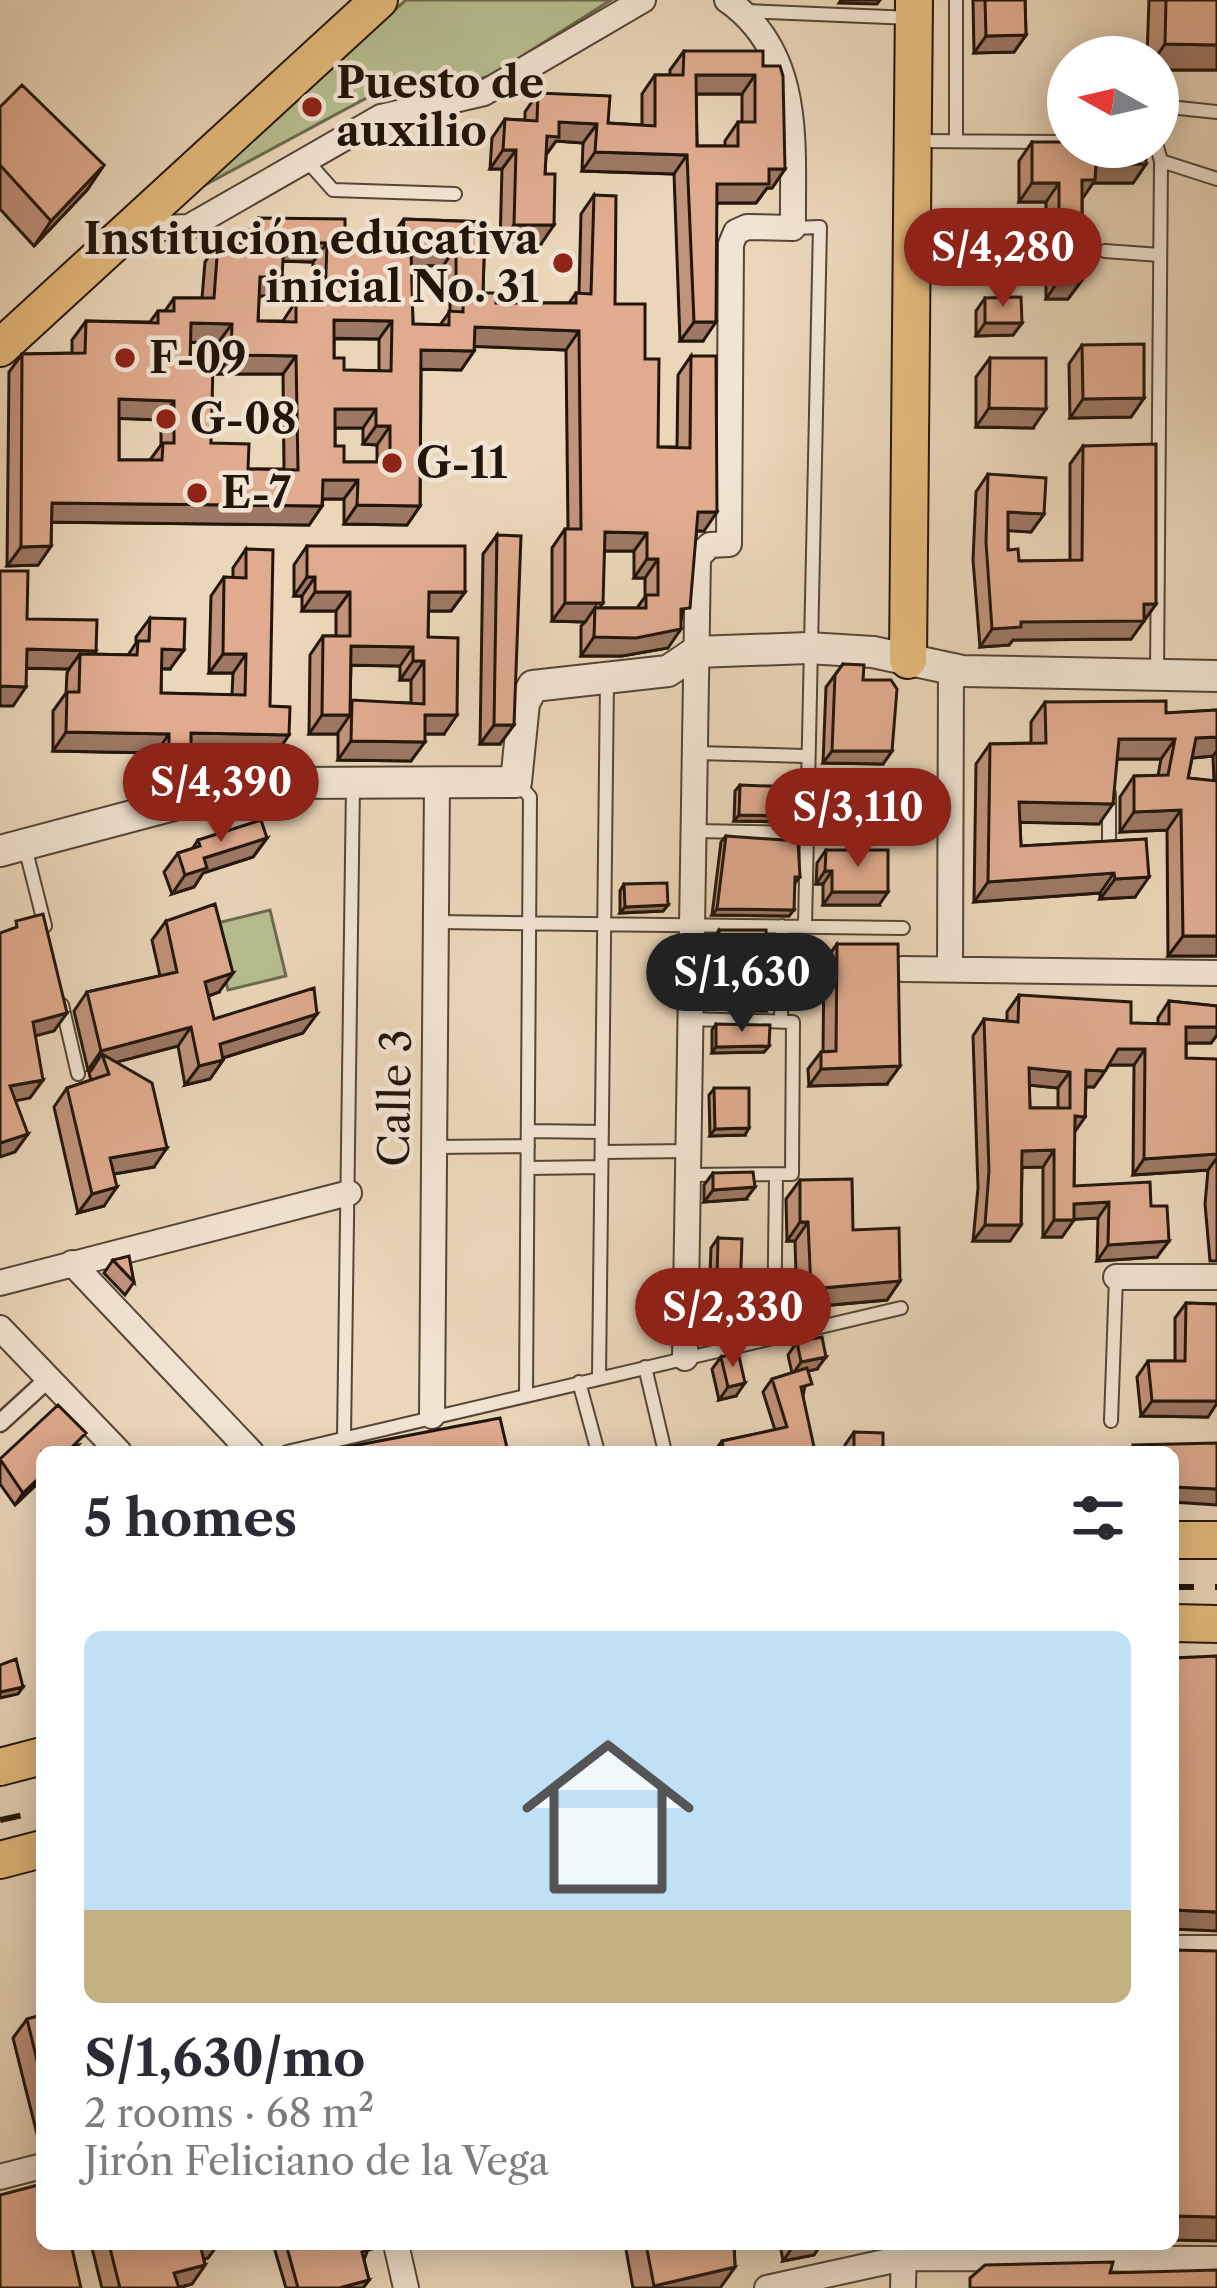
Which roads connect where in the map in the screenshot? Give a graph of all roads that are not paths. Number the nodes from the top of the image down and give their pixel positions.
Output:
1 (342, 0) edge
2 (379, 0) edge
3 (643, 0) edge
4 (956, 0) edge
5 (734, 5) edge
6 (914, 9) edge
7 (1179, 108) edge
8 (1217, 112) edge
9 (912, 140) junction
10 (956, 141) junction
11 (1047, 142) edge
12 (308, 162) junction
13 (1179, 163) edge
14 (1159, 168) edge
15 (1217, 179) edge
16 (455, 194) dead end
17 (793, 228) junction
18 (128, 229) junction
19 (1105, 251) dead end
20 (1160, 255) junction
21 (0, 320) edge
22 (0, 348) edge
23 (808, 648) junction
24 (696, 652) junction
25 (908, 660) junction
26 (951, 670) junction
27 (1156, 676) junction
28 (1217, 676) edge
29 (607, 680) junction
30 (694, 753) junction
31 (805, 756) junction
32 (353, 782) junction
33 (436, 782) junction
34 (516, 782) junction
35 (1109, 782) edge
36 (693, 831) junction
37 (805, 833) junction
38 (1109, 841) edge
39 (12, 848) edge
40 (529, 921) junction
41 (438, 922) junction
42 (604, 923) junction
43 (692, 924) junction
44 (782, 926) junction
45 (805, 926) junction
46 (903, 928) dead end
47 (49, 947) edge
48 (903, 969) edge
49 (950, 969) junction
50 (1217, 974) edge
51 (59, 989) edge
52 (690, 1019) junction
53 (781, 1021) junction
54 (78, 1074) dead end
55 (602, 1132) junction
56 (528, 1138) junction
57 (433, 1147) junction
58 (602, 1152) junction
59 (687, 1163) junction
60 (602, 1167) junction
61 (528, 1168) junction
62 (776, 1175) junction
63 (349, 1193) junction
64 (72, 1262) junction
65 (1116, 1277) joint
66 (1217, 1277) edge
67 (0, 1283) edge
68 (901, 1308) dead end
69 (0, 1328) edge
70 (775, 1337) junction
71 (686, 1358) junction
72 (645, 1367) junction
73 (599, 1378) junction
74 (46, 1380) junction
75 (579, 1382) junction
76 (526, 1394) junction
77 (432, 1416) junction
78 (1111, 1420) dead end
79 (0, 1423) edge
80 (344, 1438) junction
81 (113, 1446) edge
82 (245, 1446) edge
83 (311, 1446) edge
84 (596, 1446) edge
85 (664, 1446) edge
86 (1179, 1540) edge
87 (1217, 1540) edge
88 (1179, 1623) edge
89 (1217, 1624) edge
90 (36, 1758) edge
91 (0, 1767) edge
92 (36, 1851) edge
93 (0, 1860) edge
94 (1179, 1948) edge
95 (1217, 1948) edge
96 (36, 2168) edge
97 (0, 2177) edge
98 (397, 2250) edge
99 (904, 2251) edge
100 (1217, 2259) edge
101 (406, 2288) edge
102 (767, 2288) edge
103 (903, 2288) edge

1 - 21 main road
2 - 18 main road
3 - 12 street
4 - 10 lane
5 - 6 lane
5 - 17 street
6 - 9 main road
7 - 8 lane
9 - 10 lane
9 - 25 main road
10 - 11 lane
12 - 16 lane
12 - 18 street
13 - 15 lane
14 - 20 lane
17 - 23 lane
17 - 24 street
18 - 22 main road
19 - 20 lane
20 - 27 lane
23 - 24 street
23 - 25 street
23 - 31 lane
24 - 29 street
24 - 30 street
25 - 26 street
26 - 27 street
26 - 49 street
27 - 28 street
29 - 34 street
29 - 42 lane
30 - 31 lane
30 - 36 street
31 - 37 lane
32 - 33 street
32 - 39 street
32 - 63 lane
33 - 34 street
33 - 41 street, Calle 3
34 - 40 lane
35 - 38 lane
36 - 37 lane
36 - 43 street
37 - 45 lane
39 - 47 lane
40 - 41 lane
40 - 42 lane
40 - 56 lane
41 - 57 street, Calle 3
42 - 43 lane
42 - 55 lane
43 - 44 lane
43 - 52 street
44 - 45 lane
44 - 53 lane
45 - 46 lane
48 - 49 street
49 - 50 street
51 - 54 lane
52 - 53 lane
52 - 59 street
53 - 62 lane
55 - 56 lane
55 - 58 lane
56 - 57 lane
56 - 61 lane
57 - 77 street, Calle 3
58 - 59 lane
58 - 60 lane
59 - 62 lane
59 - 71 street
60 - 61 lane
60 - 73 lane
61 - 76 lane
62 - 70 lane
63 - 64 street
63 - 80 lane
64 - 67 street
64 - 82 street
65 - 66 street
65 - 78 lane
68 - 70 lane
69 - 74 street
70 - 71 lane
71 - 72 lane
72 - 73 lane
72 - 85 lane
73 - 75 lane
74 - 79 street
74 - 81 street
75 - 76 lane
75 - 84 lane
76 - 77 lane
77 - 80 lane
80 - 83 lane
86 - 87 main road
88 - 89 main road
90 - 91 main road
92 - 93 main road
94 - 95 street
96 - 97 street
98 - 101 street
99 - 100 street
99 - 102 street
99 - 103 street

